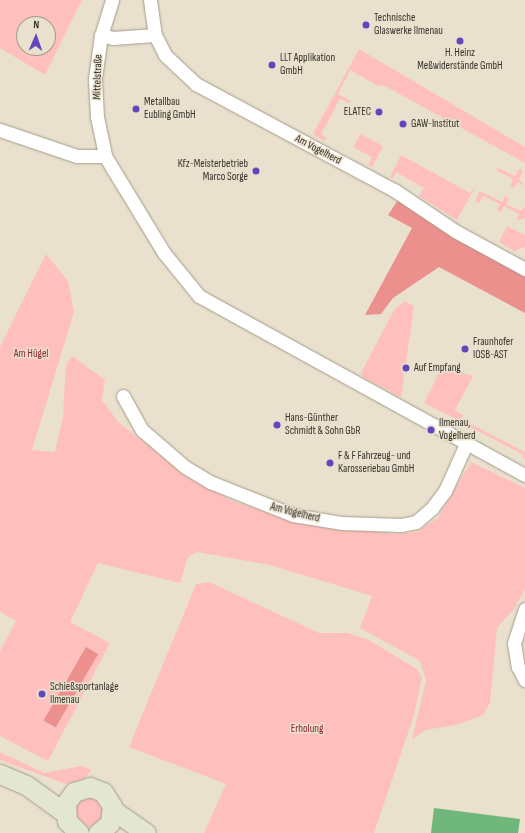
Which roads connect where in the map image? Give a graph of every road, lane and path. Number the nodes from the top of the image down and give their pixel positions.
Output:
1 (112, 0) edge
2 (150, 0) edge
3 (101, 35) junction
4 (155, 35) junction
5 (0, 130) edge
6 (105, 156) junction
7 (525, 269) edge
8 (123, 396) dead end
9 (466, 444) junction
10 (525, 475) edge
11 (524, 609) edge
12 (525, 680) edge
13 (0, 774) edge
14 (26, 785) junction
15 (72, 795) junction
16 (112, 810) junction
17 (65, 813) junction
18 (102, 831) edge
19 (76, 832) edge
20 (132, 833) edge
21 (146, 833) edge

1 - 3 street, Mittelstraße
2 - 4 street, Am Vogelherd
3 - 4 street
3 - 6 street, Mittelstraße
4 - 7 street, Am Vogelherd
5 - 6 street
6 - 9 street
8 - 9 street, Am Vogelherd
9 - 10 street
11 - 12 street
13 - 14 main road
14 - 15 main road
14 - 17 main road
15 - 16 main road
15 - 17 main road
16 - 18 main road
16 - 21 main road
17 - 19 main road
18 - 20 main road

